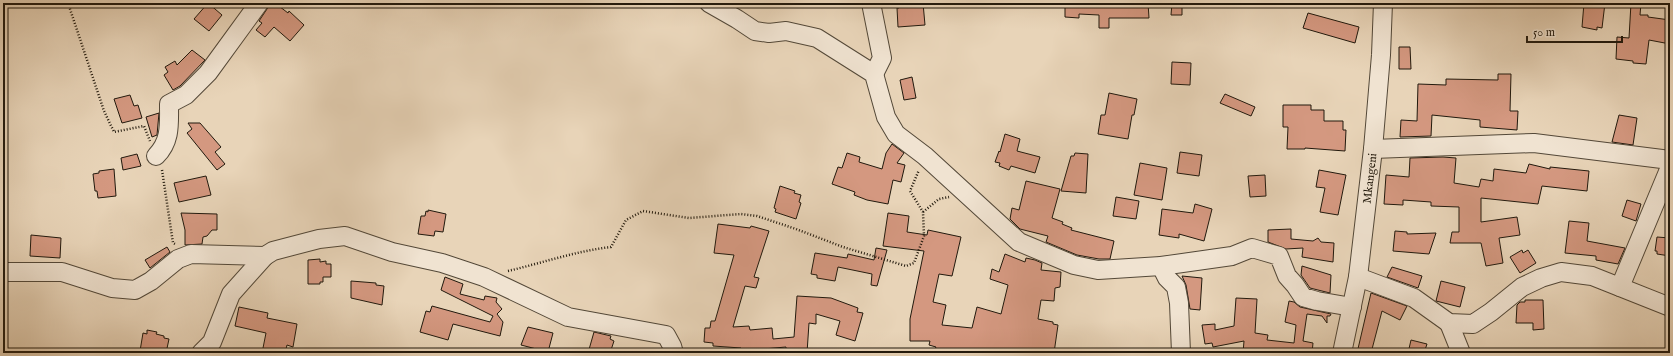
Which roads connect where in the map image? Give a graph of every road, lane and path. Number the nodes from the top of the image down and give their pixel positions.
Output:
1 (68, 3) edge
2 (260, 3) edge
3 (709, 3) edge
4 (872, 3) edge
5 (1383, 3) edge
6 (874, 74) junction
7 (1373, 149) junction
8 (156, 156) junction
9 (925, 156) junction
10 (1670, 160) edge
11 (1670, 167) edge
12 (967, 194) junction
13 (922, 212) junction
14 (191, 254) junction
15 (264, 256) junction
16 (1161, 266) junction
17 (3, 272) edge
18 (484, 277) junction
19 (1358, 277) junction
20 (1620, 287) junction
21 (1352, 306) junction
22 (1670, 307) edge
23 (1449, 323) junction
24 (201, 353) edge
25 (674, 353) edge
26 (1181, 353) edge
27 (1342, 353) edge
28 (1461, 353) edge

1 - 8 path
2 - 8 street
3 - 6 street
4 - 6 street
5 - 7 street, Mkangeni
6 - 9 street
7 - 10 street
7 - 19 street, Mkangeni
8 - 14 path
9 - 12 street
9 - 13 path
11 - 20 street
12 - 13 path
12 - 16 street
13 - 18 path
14 - 15 street
14 - 17 street
15 - 18 street
15 - 24 street
16 - 21 street
16 - 26 street
18 - 25 street
19 - 21 street, Mkangeni
19 - 23 street
20 - 22 street
20 - 23 street
21 - 27 street, Mkangeni
23 - 28 street

